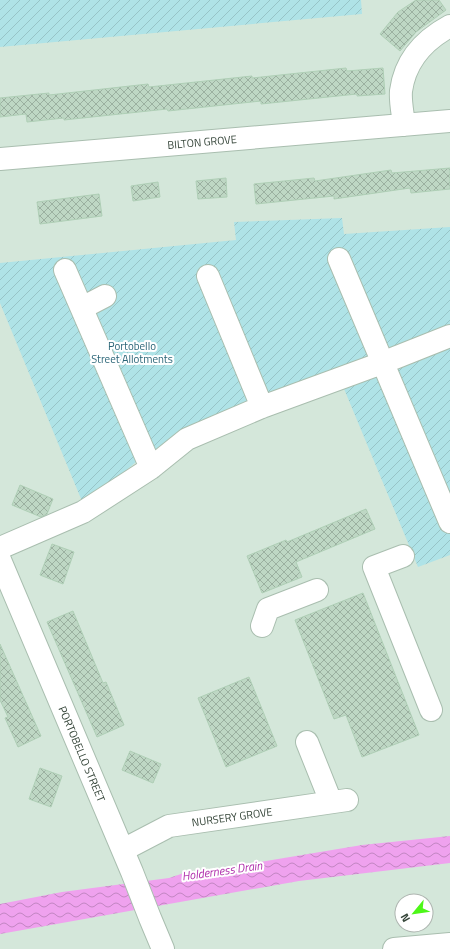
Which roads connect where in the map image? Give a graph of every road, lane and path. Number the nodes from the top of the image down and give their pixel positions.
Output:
1 (450, 26) edge
2 (450, 121) edge
3 (404, 125) junction
4 (0, 159) edge
5 (339, 259) dead end
6 (65, 270) dead end
7 (208, 276) dead end
8 (105, 296) dead end
9 (82, 308) junction
10 (450, 336) edge
11 (382, 363) junction
12 (262, 407) junction
13 (151, 468) junction
14 (450, 522) edge
15 (0, 548) edge
16 (403, 556) dead end
17 (0, 560) edge
18 (317, 590) dead end
19 (262, 626) dead end
20 (431, 710) dead end
21 (307, 742) dead end
22 (123, 850) junction
23 (450, 944) edge
24 (404, 948) edge
25 (163, 949) edge

1 - 3 street
2 - 3 street, BILTON GROVE
3 - 4 street, BILTON GROVE
5 - 11 street
6 - 9 street
7 - 12 street
8 - 9 street
9 - 13 street
10 - 11 street
11 - 12 street
11 - 14 street
12 - 13 street
13 - 15 street
16 - 20 street
17 - 22 street, PORTOBELLO STREET
18 - 19 street
21 - 22 street, NURSERY GROVE
22 - 25 street, PORTOBELLO STREET
23 - 24 street

